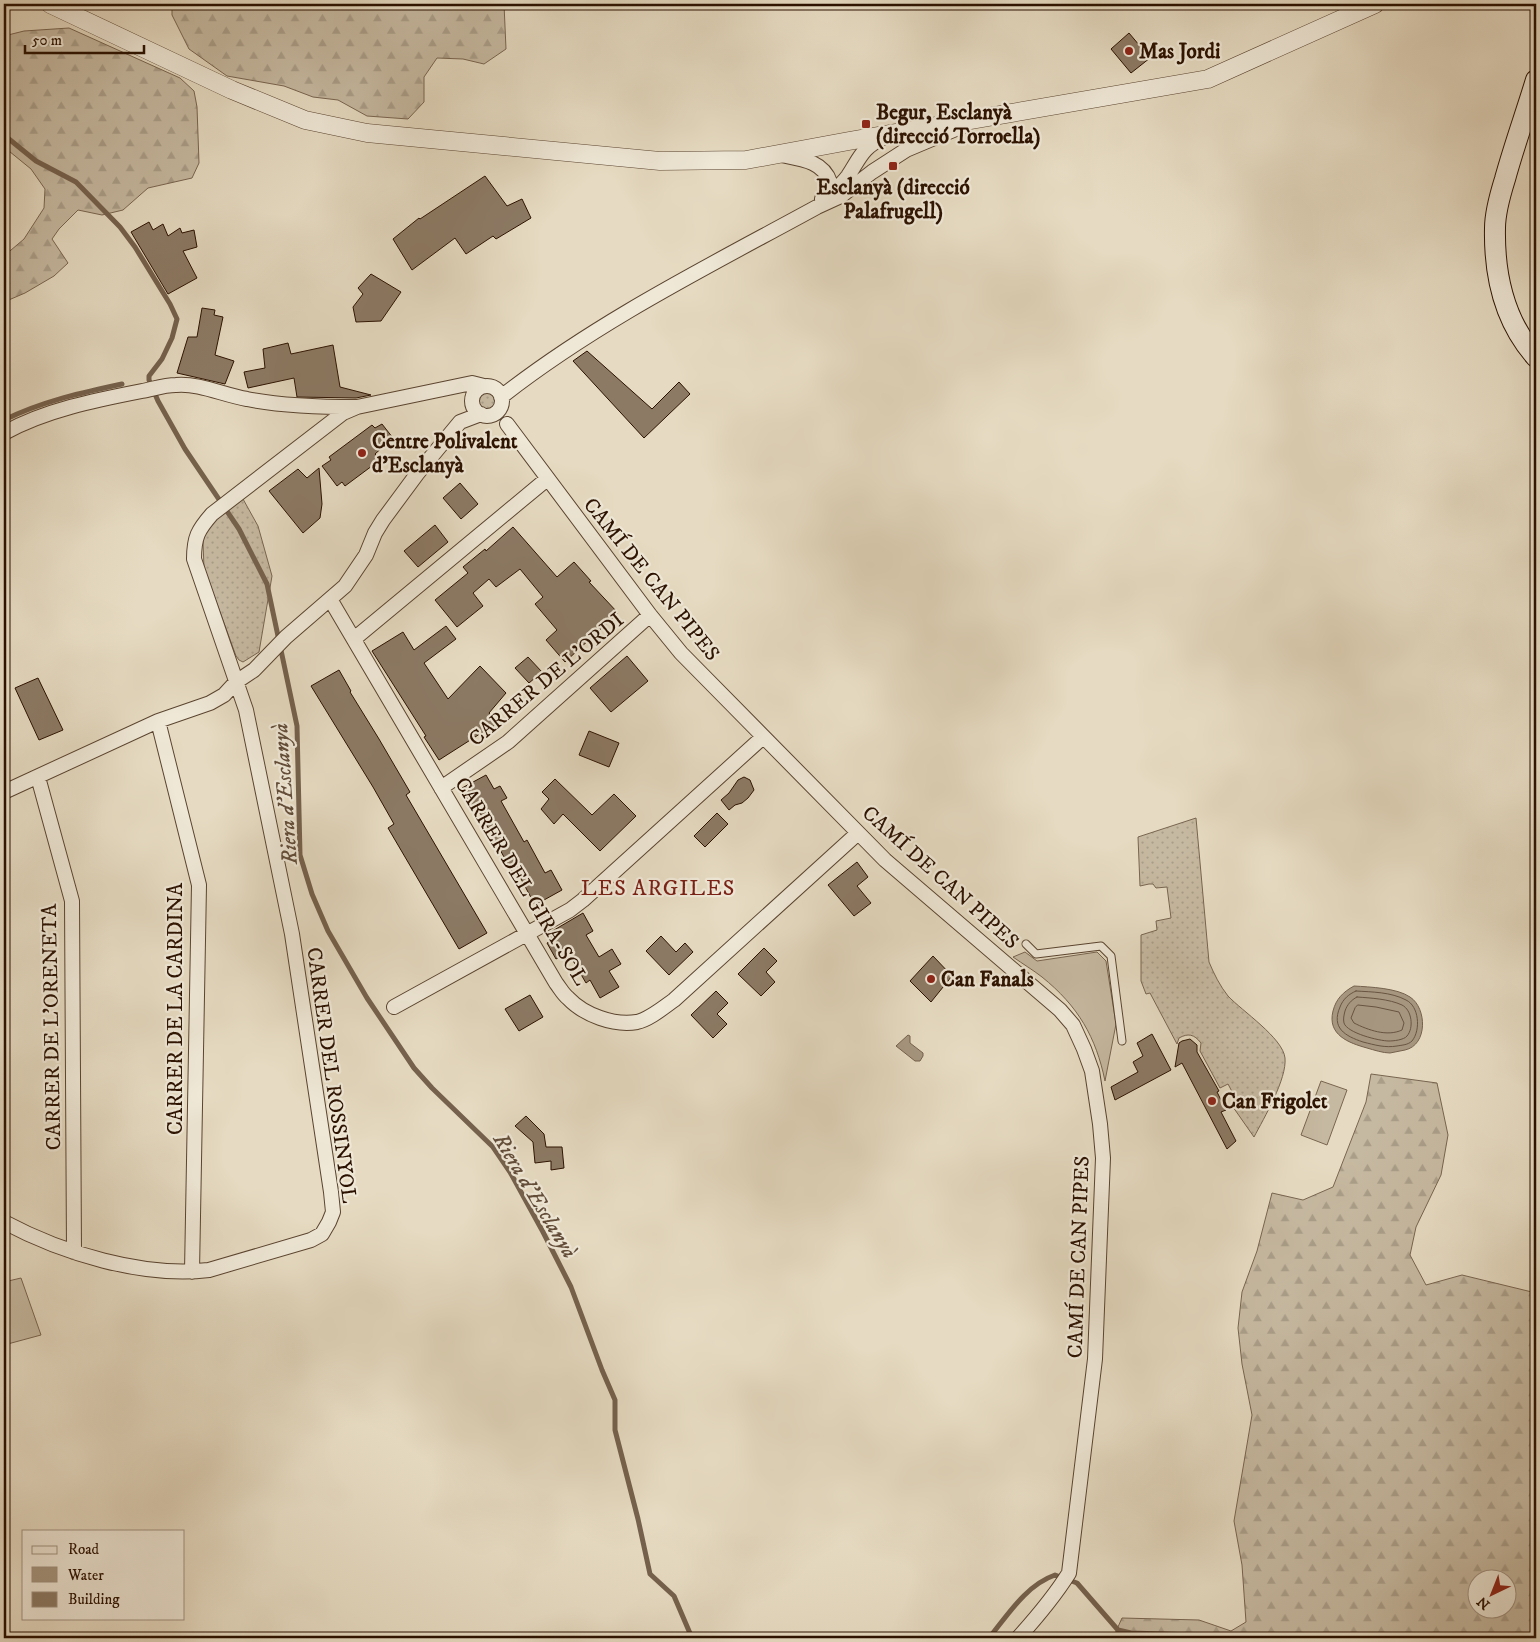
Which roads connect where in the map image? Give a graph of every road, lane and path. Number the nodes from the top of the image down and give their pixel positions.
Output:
1 (50, 4) edge
2 (1375, 4) edge
3 (1536, 80) edge
4 (1536, 103) edge
5 (982, 118) junction
6 (895, 133) junction
7 (840, 142) junction
8 (865, 150) junction
9 (778, 154) junction
10 (872, 172) junction
11 (817, 207) junction
12 (1536, 343) edge
13 (1536, 357) edge
14 (495, 393) junction
15 (305, 406) junction
16 (357, 407) junction
17 (483, 415) junction
18 (508, 424) junction
19 (322, 430) junction
20 (4, 433) edge
21 (547, 479) junction
22 (330, 599) junction
23 (650, 615) junction
24 (354, 639) junction
25 (236, 682) junction
26 (158, 720) junction
27 (763, 736) junction
28 (38, 777) junction
29 (441, 788) junction
30 (4, 792) edge
31 (858, 833) junction
32 (527, 933) junction
33 (1026, 944) dead end
34 (394, 1007) dead end
35 (1122, 1041) dead end
36 (4, 1222) edge
37 (74, 1252) junction
38 (192, 1272) junction
39 (1018, 1638) edge

1 - 9 street
2 - 5 street
3 - 13 main road
4 - 12 main road
5 - 6 street
5 - 10 street
6 - 7 street
6 - 8 street
7 - 8 street
7 - 9 street
8 - 10 street
8 - 11 street
9 - 11 street
10 - 11 street
11 - 14 street
14 - 16 street
14 - 17 street
14 - 17 street
14 - 18 street, CAMÍ DE CAN PIPES
15 - 16 street
15 - 19 street
15 - 20 street
16 - 19 street, CARRER DEL ROSSINYOL
17 - 18 street
17 - 22 street
18 - 21 street, CAMÍ DE CAN PIPES
19 - 25 street, CARRER DEL ROSSINYOL
21 - 23 street, CAMÍ DE CAN PIPES
21 - 24 street
22 - 24 street, CARRER DEL GIRA-SOL
22 - 25 street
23 - 27 street, CAMÍ DE CAN PIPES
23 - 29 street, CARRER DE L'ORDI
24 - 29 street, CARRER DEL GIRA-SOL
25 - 26 street
25 - 38 street, CARRER DEL ROSSINYOL
26 - 28 street
26 - 38 street, CARRER DE LA CARDINA
27 - 31 street, CAMÍ DE CAN PIPES
27 - 32 street
28 - 30 street
28 - 37 street, CARRER DE L'ORENETA
29 - 32 street, CARRER DEL GIRA-SOL
31 - 32 street, CARRER DEL GIRA-SOL
31 - 39 street, CAMÍ DE CAN PIPES
32 - 34 street
33 - 35 lane
36 - 37 street, CARRER DEL ROSSINYOL
37 - 38 street, CARRER DEL ROSSINYOL

